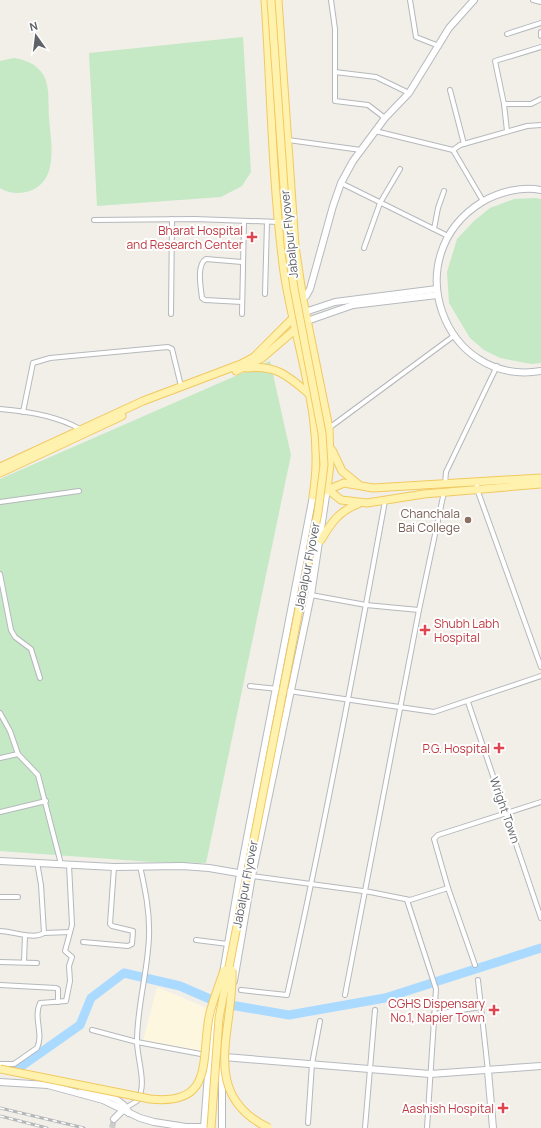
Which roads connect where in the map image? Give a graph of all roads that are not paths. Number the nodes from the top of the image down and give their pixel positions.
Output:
1 (265, 0) edge
2 (271, 0) edge
3 (278, 0) edge
4 (332, 0) edge
5 (410, 0) edge
6 (474, 0) edge
7 (533, 0) edge
8 (541, 2) edge
9 (541, 23) edge
10 (541, 32) edge
11 (267, 34) junction
12 (280, 34) junction
13 (507, 34) dead end
14 (541, 36) edge
15 (439, 46) junction
16 (541, 47) edge
17 (335, 72) junction
18 (450, 90) dead end
19 (409, 93) junction
20 (541, 99) edge
21 (504, 104) junction
22 (385, 118) junction
23 (541, 125) edge
24 (375, 131) junction
25 (507, 131) junction
26 (288, 140) junction
27 (464, 144) junction
28 (361, 150) junction
29 (454, 150) junction
30 (400, 169) dead end
31 (341, 183) junction
32 (541, 190) edge
33 (444, 191) dead end
34 (483, 201) junction
35 (380, 203) junction
36 (172, 219) junction
37 (94, 220) dead end
38 (292, 220) junction
39 (244, 221) junction
40 (267, 222) junction
41 (279, 222) junction
42 (434, 229) junction
43 (448, 236) junction
44 (364, 248) dead end
45 (242, 262) junction
46 (437, 292) junction
47 (265, 294) dead end
48 (303, 300) junction
49 (242, 302) junction
50 (289, 303) junction
51 (305, 312) junction
52 (171, 314) dead end
53 (242, 314) dead end
54 (293, 318) junction
55 (307, 321) junction
56 (295, 329) junction
57 (455, 335) junction
58 (497, 366) junction
59 (242, 368) junction
60 (541, 371) edge
61 (181, 386) junction
62 (309, 393) junction
63 (0, 409) edge
64 (23, 412) junction
65 (329, 428) junction
66 (81, 430) junction
67 (330, 446) junction
68 (0, 467) edge
69 (0, 472) edge
70 (317, 476) junction
71 (541, 478) edge
72 (359, 484) junction
73 (541, 484) edge
74 (477, 485) junction
75 (444, 488) junction
76 (328, 489) junction
77 (79, 491) dead end
78 (313, 496) junction
79 (386, 501) junction
80 (0, 502) edge
81 (360, 503) junction
82 (321, 540) junction
83 (0, 574) edge
84 (1, 593) edge
85 (311, 595) junction
86 (366, 604) junction
87 (419, 610) junction
88 (541, 667) edge
89 (541, 676) edge
90 (40, 678) dead end
91 (250, 686) dead end
92 (276, 688) junction
93 (290, 692) junction
94 (350, 700) junction
95 (468, 702) junction
96 (401, 707) junction
97 (0, 713) edge
98 (18, 754) junction
99 (0, 758) edge
100 (46, 801) junction
101 (541, 802) edge
102 (0, 812) edge
103 (507, 814) junction
104 (0, 861) edge
105 (37, 862) junction
106 (60, 864) junction
107 (69, 865) junction
108 (140, 866) junction
109 (114, 867) junction
110 (240, 874) junction
111 (252, 876) junction
112 (312, 885) junction
113 (448, 888) junction
114 (365, 892) junction
115 (18, 897) dead end
116 (0, 898) edge
117 (407, 900) junction
118 (541, 918) edge
119 (0, 931) edge
120 (70, 932) junction
121 (44, 933) junction
122 (25, 934) junction
123 (196, 940) dead end
124 (82, 942) dead end
125 (228, 944) junction
126 (230, 961) junction
127 (0, 962) edge
128 (24, 962) junction
129 (37, 963) dead end
130 (475, 965) dead end
131 (478, 980) dead end
132 (0, 985) edge
133 (241, 990) dead end
134 (345, 995) dead end
135 (58, 1002) junction
136 (481, 1007) junction
137 (375, 1010) dead end
138 (434, 1014) junction
139 (320, 1021) dead end
140 (92, 1030) dead end
141 (137, 1042) junction
142 (210, 1056) junction
143 (222, 1057) junction
144 (0, 1064) edge
145 (312, 1064) junction
146 (541, 1066) edge
147 (0, 1069) edge
148 (370, 1069) junction
149 (488, 1071) junction
150 (430, 1074) junction
151 (0, 1078) edge
152 (0, 1082) edge
153 (126, 1110) junction
154 (114, 1119) tunnel mouth
155 (308, 1123) dead end
156 (209, 1128) edge
157 (222, 1128) edge
158 (269, 1128) edge
159 (365, 1128) edge
160 (427, 1128) edge
161 (493, 1128) edge

1 - 11 main road
2 - 126 main road, Jabalpur Flyover, bridge
3 - 12 main road
4 - 17 street
5 - 15 street
6 - 15 street
7 - 8 street
9 - 13 street
10 - 14 street
11 - 12 main road
11 - 41 main road
12 - 26 main road
15 - 19 street
16 - 21 street
17 - 19 street
17 - 22 street
18 - 27 street
19 - 22 street
20 - 21 street
21 - 25 street
22 - 24 street
23 - 25 street
24 - 28 street
24 - 29 street
25 - 27 street
26 - 28 street
26 - 38 main road
27 - 29 street
28 - 31 street
29 - 34 street
30 - 35 street
31 - 35 street
31 - 48 street
32 - 34 street
33 - 42 street
34 - 43 street
35 - 42 street
35 - 44 street
36 - 37 street
36 - 39 street
36 - 52 street
38 - 41 street
38 - 48 main road
39 - 40 street
39 - 45 street
40 - 41 street
40 - 47 street
41 - 50 main road
42 - 43 street
43 - 46 street
45 - 49 street
45 - 49 street
46 - 51 street
46 - 55 street
46 - 57 street
48 - 50 street
48 - 51 main road
49 - 53 street
50 - 54 main road
51 - 54 main road
51 - 55 main road
54 - 56 main road
54 - 61 main road
55 - 56 main road
55 - 65 main road
56 - 59 main road
56 - 62 main road
57 - 58 street
57 - 65 street
58 - 60 street
58 - 75 street
59 - 62 main road
59 - 69 main road
61 - 64 street
61 - 66 main road
62 - 70 main road
63 - 64 street
64 - 66 street
65 - 67 main road
66 - 68 main road
67 - 72 main road
67 - 76 main road
70 - 76 main road
70 - 78 main road
71 - 74 main road
72 - 75 main road
72 - 76 main road
73 - 74 main road
74 - 75 main road
74 - 88 street
75 - 79 main road
75 - 87 street
76 - 78 main road
76 - 81 main road
76 - 82 street
77 - 80 street
78 - 92 street
79 - 81 main road
79 - 86 street
81 - 82 main road
82 - 85 street
83 - 84 street
84 - 90 street
85 - 86 street
85 - 93 street
86 - 87 street
86 - 94 street
87 - 96 street
89 - 95 street
91 - 92 street
92 - 93 street
92 - 110 street
93 - 94 street
93 - 111 street
94 - 96 street
94 - 112 street
95 - 96 street
95 - 103 street, Wright Town
96 - 114 street
97 - 98 street
98 - 99 street
98 - 100 street
100 - 102 street
100 - 106 street
101 - 103 street
103 - 113 street
103 - 118 street, Wright Town
104 - 105 street
105 - 106 street
105 - 121 street
106 - 107 street
107 - 109 street
107 - 120 street
108 - 109 street
108 - 110 street
108 - 141 street
109 - 124 street
110 - 111 street
110 - 125 street
111 - 112 street
111 - 143 street, bridge
112 - 114 street
112 - 133 street
113 - 117 street
113 - 130 street
114 - 117 street
114 - 134 street
115 - 116 street
117 - 138 street
119 - 122 street
120 - 121 street
120 - 135 street
121 - 122 street
122 - 128 street
123 - 125 street
125 - 142 street
126 - 147 main road, bridge
126 - 156 main road, Jabalpur Flyover, bridge
126 - 158 main road, bridge
127 - 128 street
128 - 129 street
131 - 136 street
132 - 135 street
135 - 144 street
136 - 138 street
136 - 149 street
137 - 148 street
138 - 150 street
139 - 145 street
140 - 141 street
141 - 142 street
141 - 153 street
142 - 143 street
142 - 156 street
143 - 145 street
143 - 157 street
145 - 148 street
145 - 155 street
146 - 149 street
148 - 150 street
148 - 159 street
149 - 150 street
149 - 161 street
150 - 160 street
151 - 153 street
152 - 153 street
153 - 154 street
153 - 156 street

